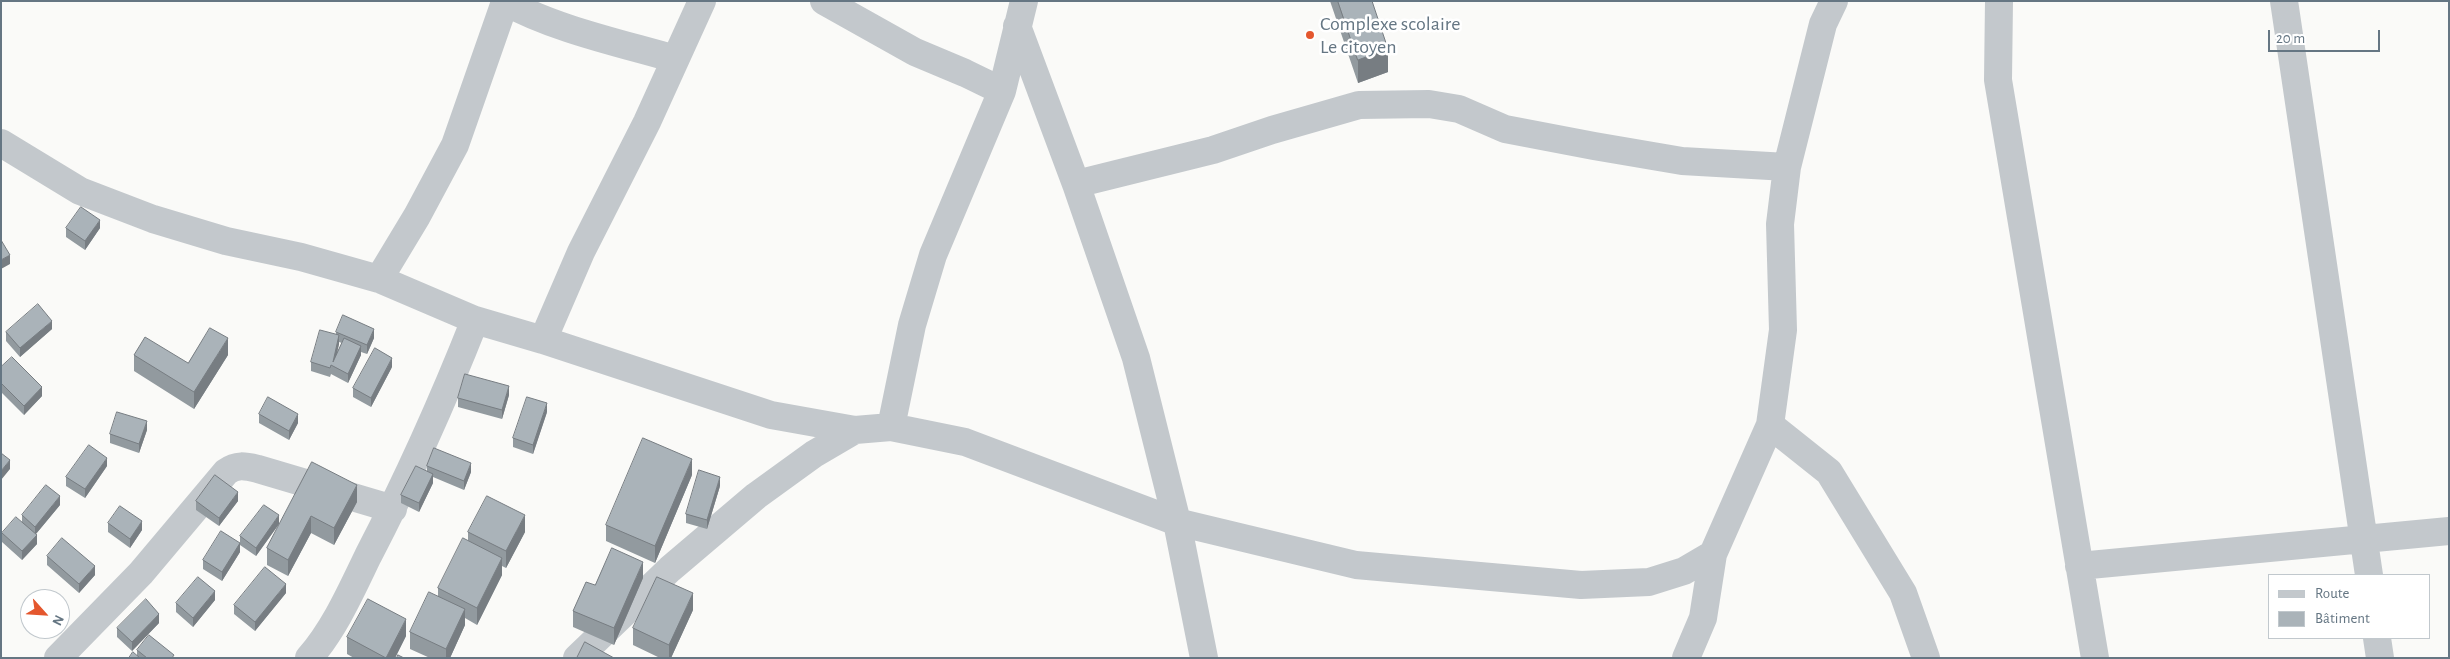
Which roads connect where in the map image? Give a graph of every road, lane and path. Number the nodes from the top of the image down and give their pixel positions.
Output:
1 (702, 1) edge
2 (824, 1) edge
3 (1834, 1) edge
4 (1999, 1) edge
5 (2284, 1) edge
6 (505, 2) edge
7 (1020, 14) edge
8 (675, 59) junction
9 (1002, 91) junction
10 (1, 143) edge
11 (1787, 167) junction
12 (1076, 184) junction
13 (379, 279) junction
14 (475, 320) junction
15 (543, 340) junction
16 (1770, 425) junction
17 (891, 427) junction
18 (855, 430) junction
19 (393, 509) junction
20 (1177, 522) junction
21 (2449, 531) edge
22 (2364, 539) junction
23 (1712, 554) junction
24 (2079, 566) junction
25 (2369, 574) edge
26 (2377, 639) edge
27 (58, 658) edge
28 (309, 658) edge
29 (577, 658) edge
30 (1204, 658) edge
31 (1686, 658) edge
32 (1926, 658) edge
33 (2095, 658) edge
34 (2380, 658) edge

1 - 8 street
2 - 9 street
3 - 11 street
4 - 24 street
5 - 22 street
6 - 8 street
6 - 13 street
7 - 9 street
7 - 12 street
8 - 15 street
9 - 17 street
10 - 13 street
11 - 12 street
11 - 16 street
12 - 20 street
13 - 14 street
14 - 15 street
14 - 19 street
15 - 18 street
16 - 23 street
16 - 32 street
17 - 18 street
17 - 20 street
18 - 29 street
19 - 27 street
19 - 28 street
20 - 23 street
20 - 30 street
21 - 22 street
22 - 24 street
22 - 25 street
23 - 31 street
24 - 33 street
26 - 34 street

